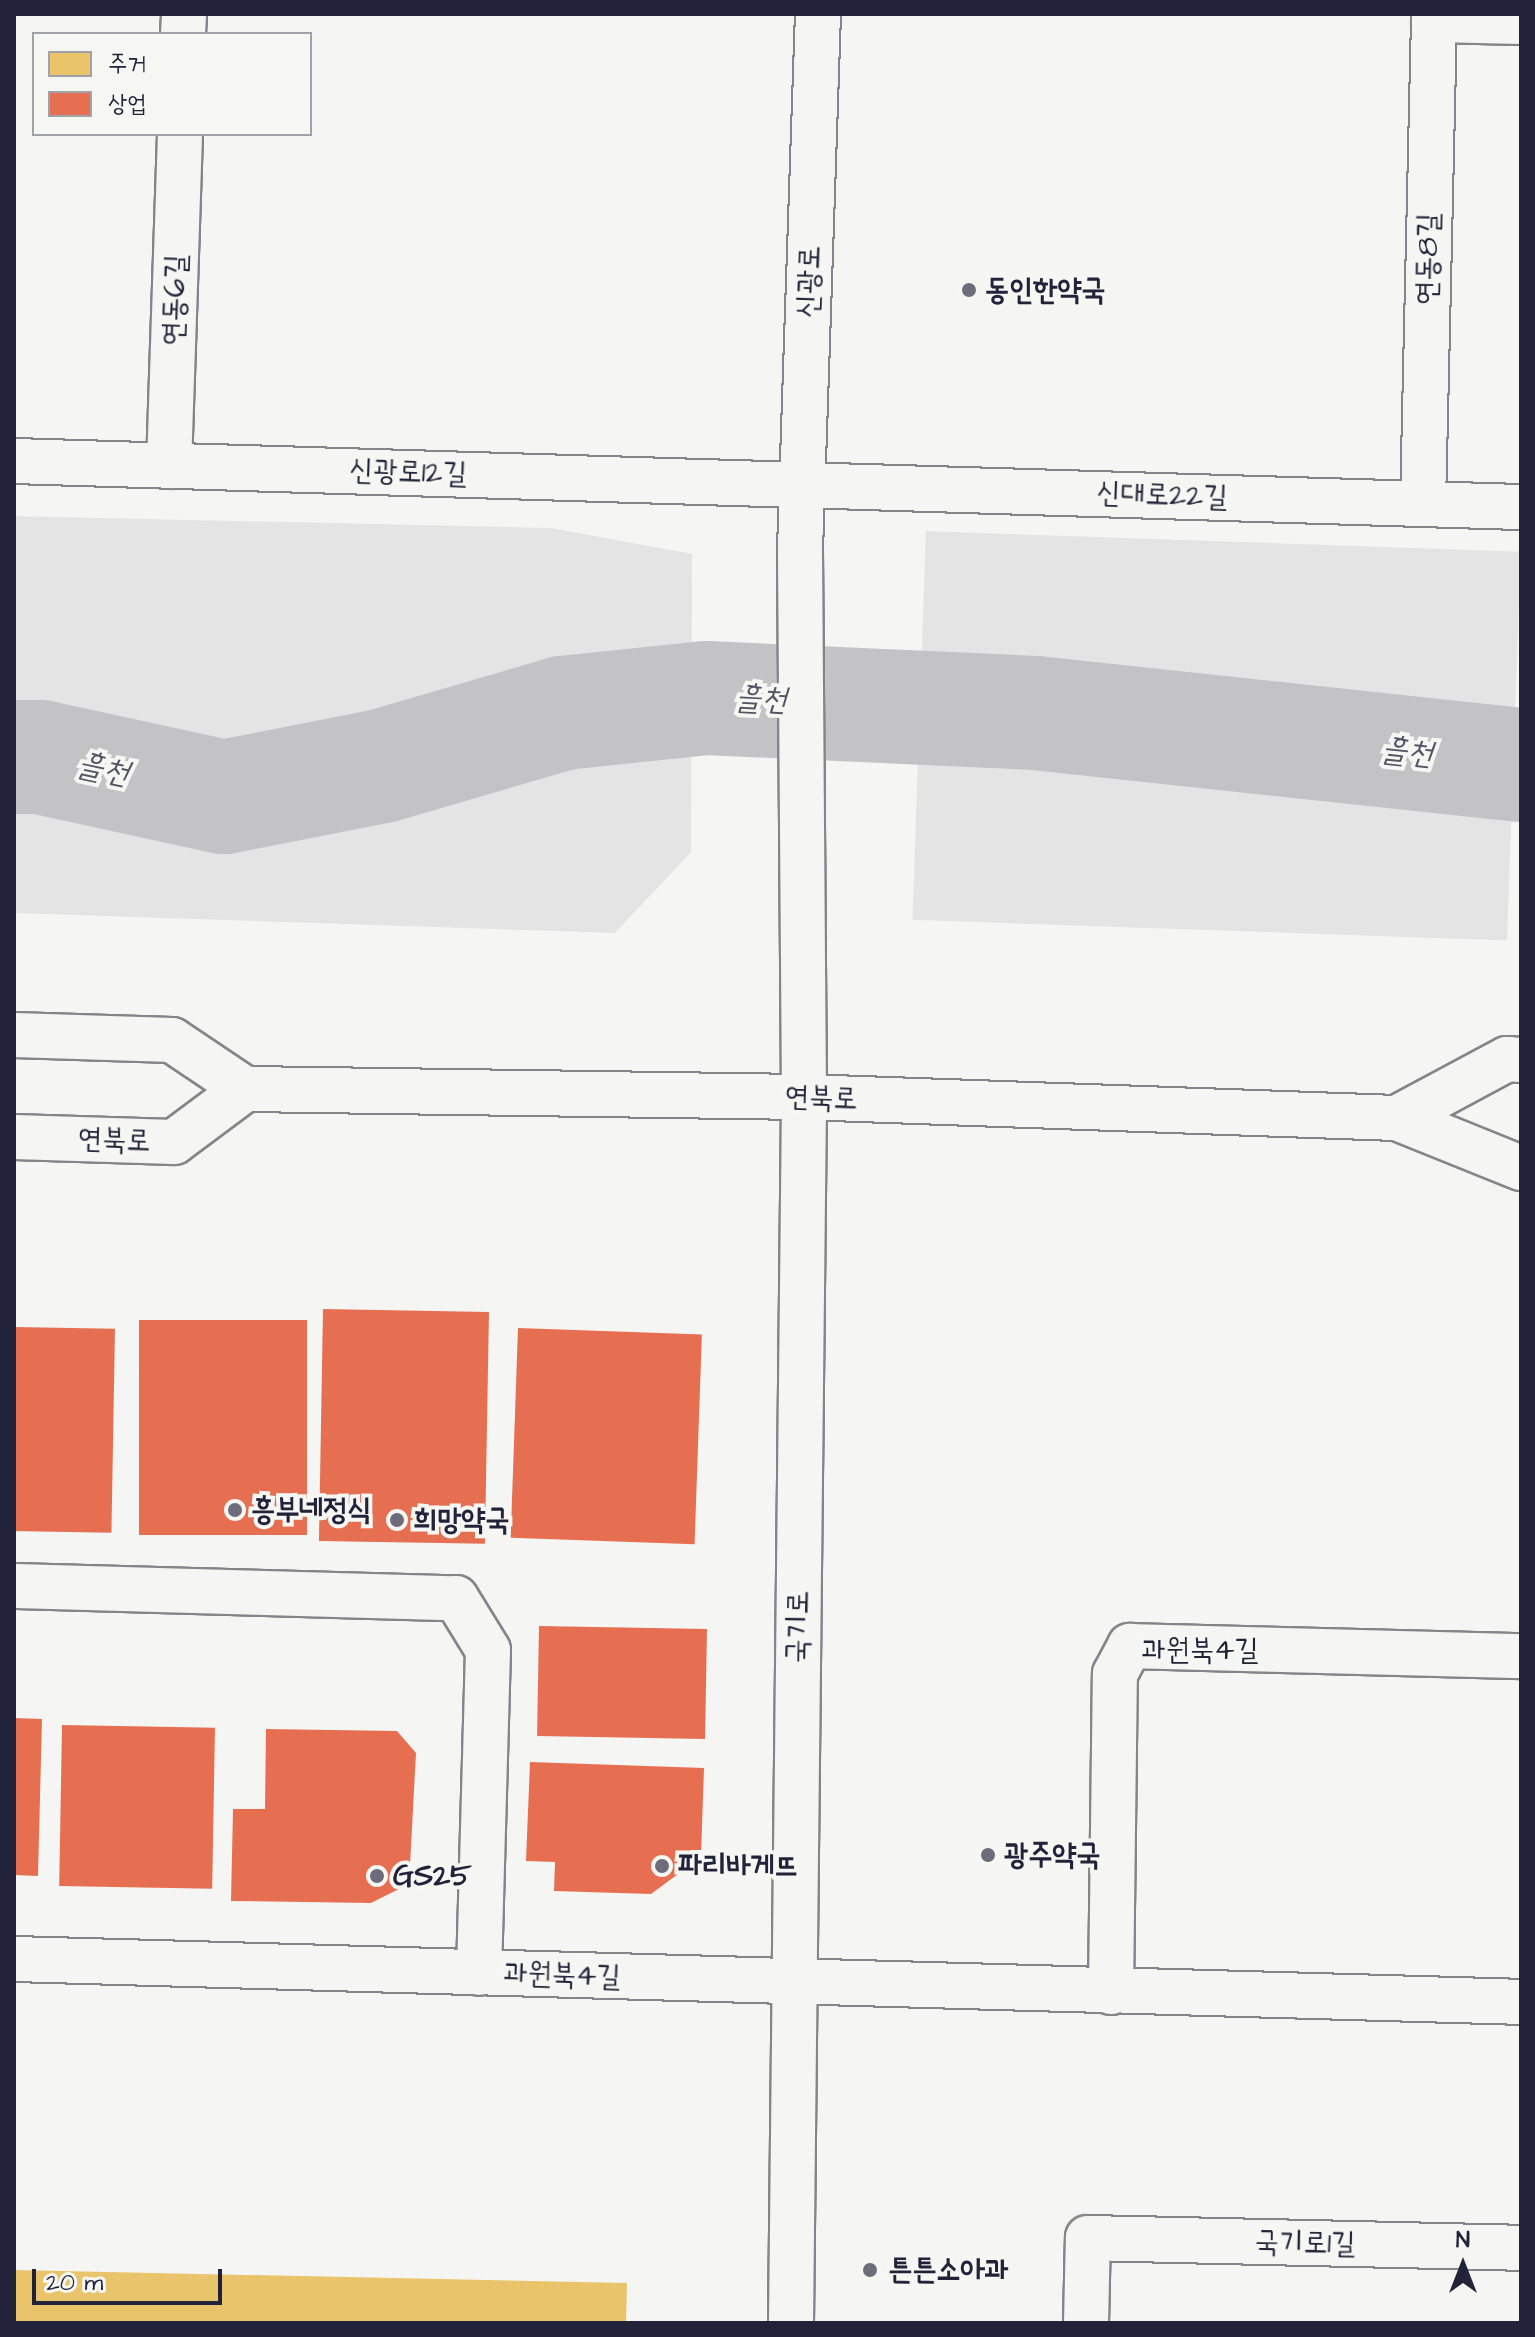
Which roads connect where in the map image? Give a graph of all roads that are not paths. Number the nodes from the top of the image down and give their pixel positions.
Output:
1 (818, 14) edge
2 (1434, 17) edge
3 (1521, 22) edge
4 (180, 136) edge
5 (14, 461) edge
6 (169, 466) junction
7 (802, 483) junction
8 (1423, 504) junction
9 (1521, 507) edge
10 (801, 932) joint
11 (14, 1035) edge
12 (1521, 1060) edge
13 (245, 1089) junction
14 (804, 1097) junction
15 (1397, 1118) junction
16 (14, 1137) edge
17 (1521, 1168) edge
18 (14, 1586) edge
19 (1521, 1656) edge
20 (14, 1959) edge
21 (479, 1973) junction
22 (794, 1981) junction
23 (1111, 1992) junction
24 (1521, 2002) edge
25 (1521, 2248) edge
26 (791, 2323) edge
27 (1086, 2323) edge

1 - 7 street, 신광로
2 - 3 street
2 - 8 street, 연동8길
4 - 6 street, 연동6길
5 - 6 street, 신광로12길
6 - 7 street, 신광로12길
7 - 8 street, 신대로22길
7 - 10 street, 신광로
8 - 9 street, 신대로22길
10 - 14 street, 국기로
11 - 13 street
12 - 15 street
13 - 14 street, 연북로
13 - 16 street, 연북로
14 - 15 street, 연북로
14 - 22 street, 국기로
15 - 17 street, 연북로
18 - 21 street
19 - 23 street, 과원북4길
20 - 21 street, 과원북4길
21 - 22 street, 과원북4길
22 - 23 street, 과원북4길
22 - 26 street, 국기로
23 - 24 street, 과원북4길
25 - 27 street, 국기로1길

